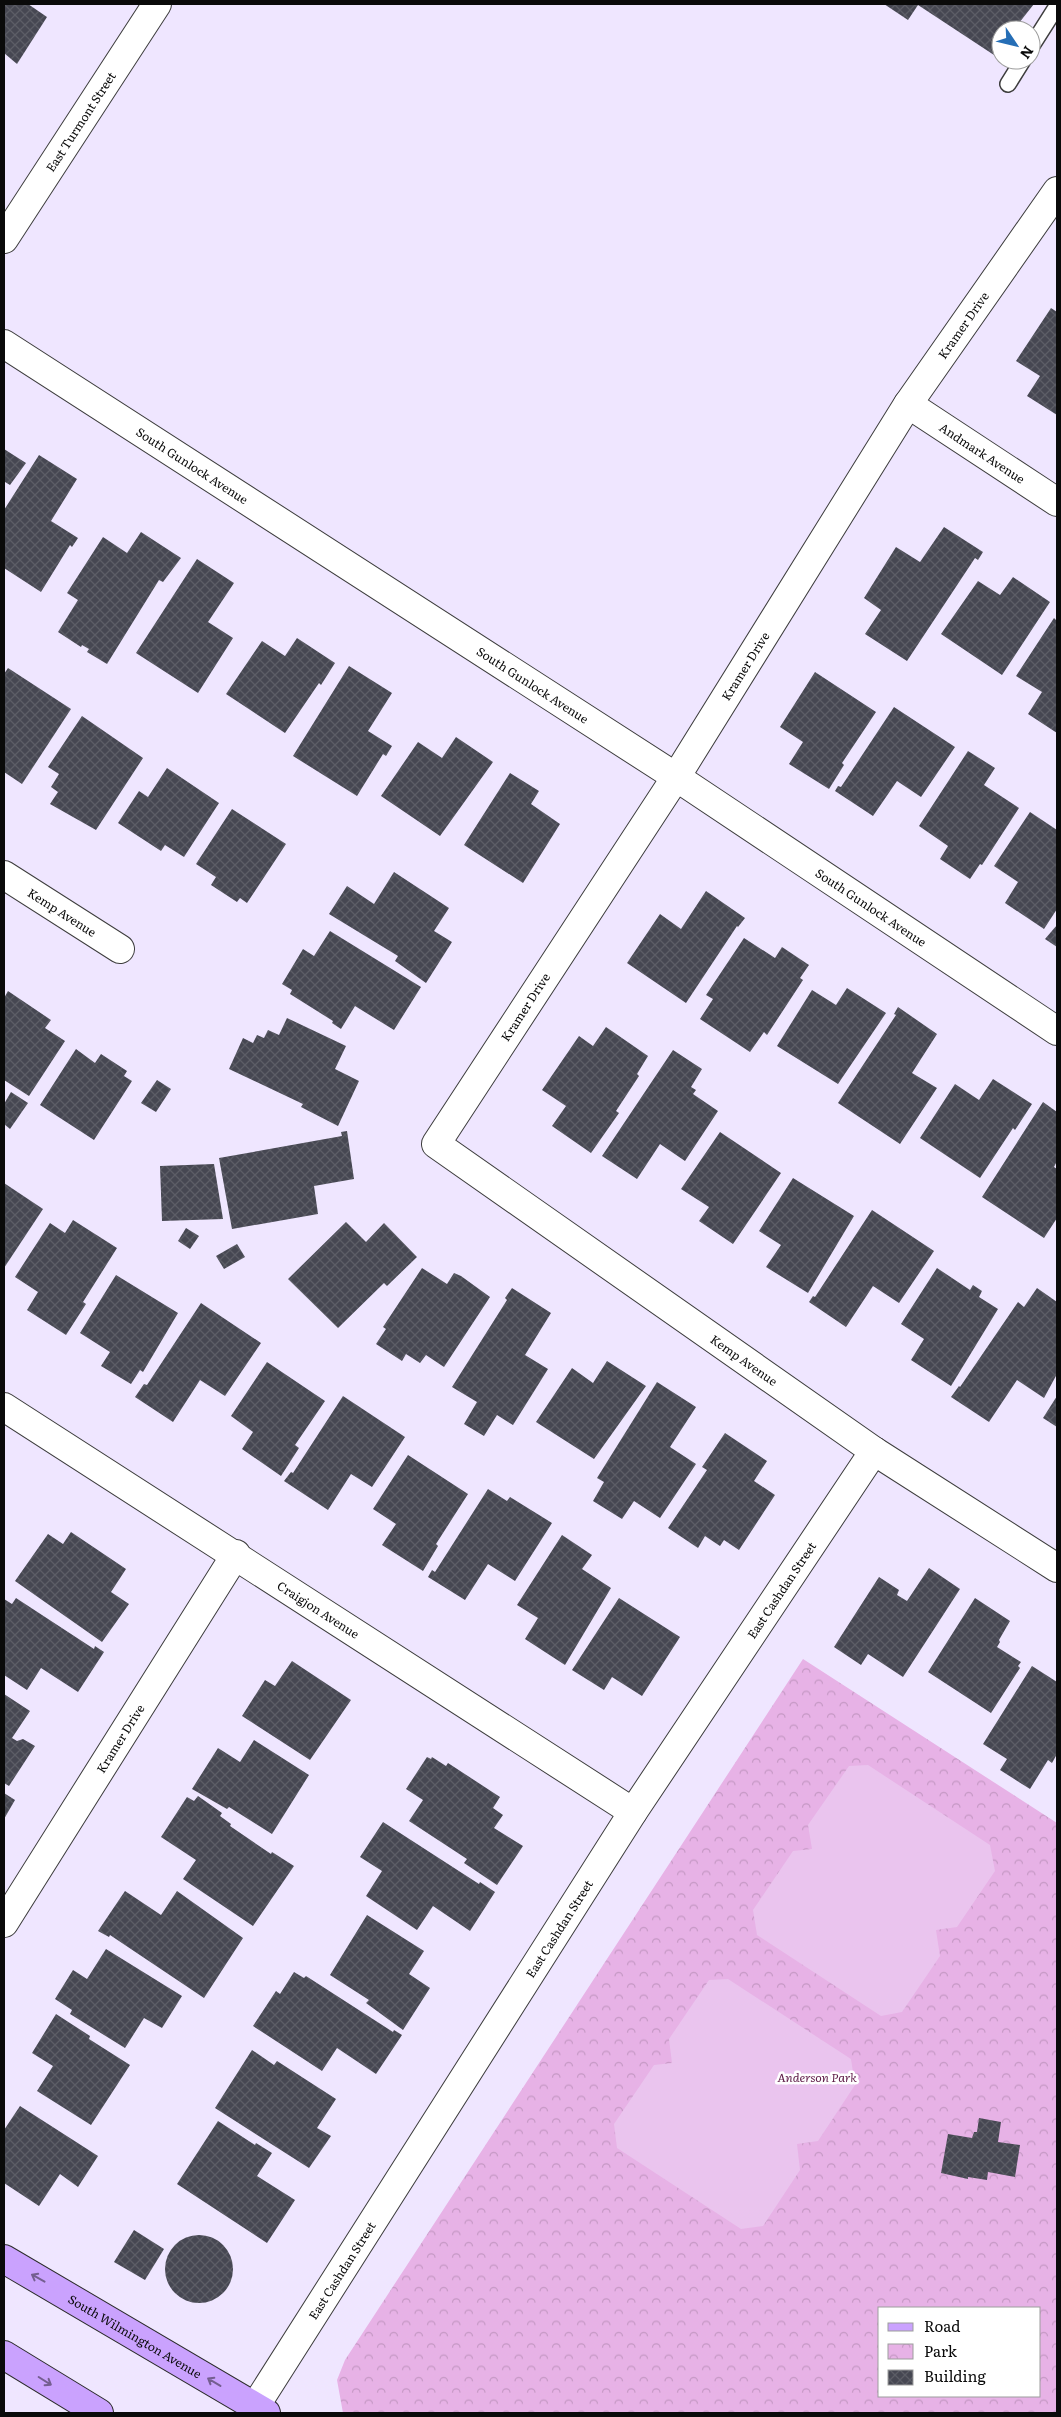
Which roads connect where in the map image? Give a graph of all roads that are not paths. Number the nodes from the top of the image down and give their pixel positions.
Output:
1 (156, 4) edge
2 (1057, 6) edge
3 (1041, 31) edge
4 (1017, 70) edge
5 (1008, 84) dead end
6 (1057, 191) edge
7 (4, 239) edge
8 (4, 344) edge
9 (908, 404) junction
10 (1057, 502) edge
11 (676, 777) junction
12 (4, 875) edge
13 (120, 949) dead end
14 (1057, 1030) edge
15 (436, 1144) joint
16 (4, 1407) edge
17 (874, 1451) junction
18 (236, 1554) junction
19 (1057, 1568) edge
20 (633, 1812) junction
21 (4, 1923) edge
22 (4, 2258) edge
23 (4, 2355) edge
24 (258, 2411) edge
25 (99, 2413) edge

1 - 7 street, East Turmont Street
2 - 3 lane
4 - 5 lane
6 - 9 street, Kramer Drive
8 - 11 street, South Gunlock Avenue
9 - 10 street, Andmark Avenue
9 - 11 street, Kramer Drive
11 - 14 street, South Gunlock Avenue
11 - 15 street, Kramer Drive
12 - 13 street, Kemp Avenue
15 - 17 street, Kemp Avenue
16 - 18 street, Craigjon Avenue
17 - 19 street, Kemp Avenue
17 - 20 street, East Cashdan Street
18 - 20 street, Craigjon Avenue
18 - 21 street, Kramer Drive
20 - 24 street, East Cashdan Street
24 -> 22 main road, South Wilmington Avenue
23 -> 25 main road

